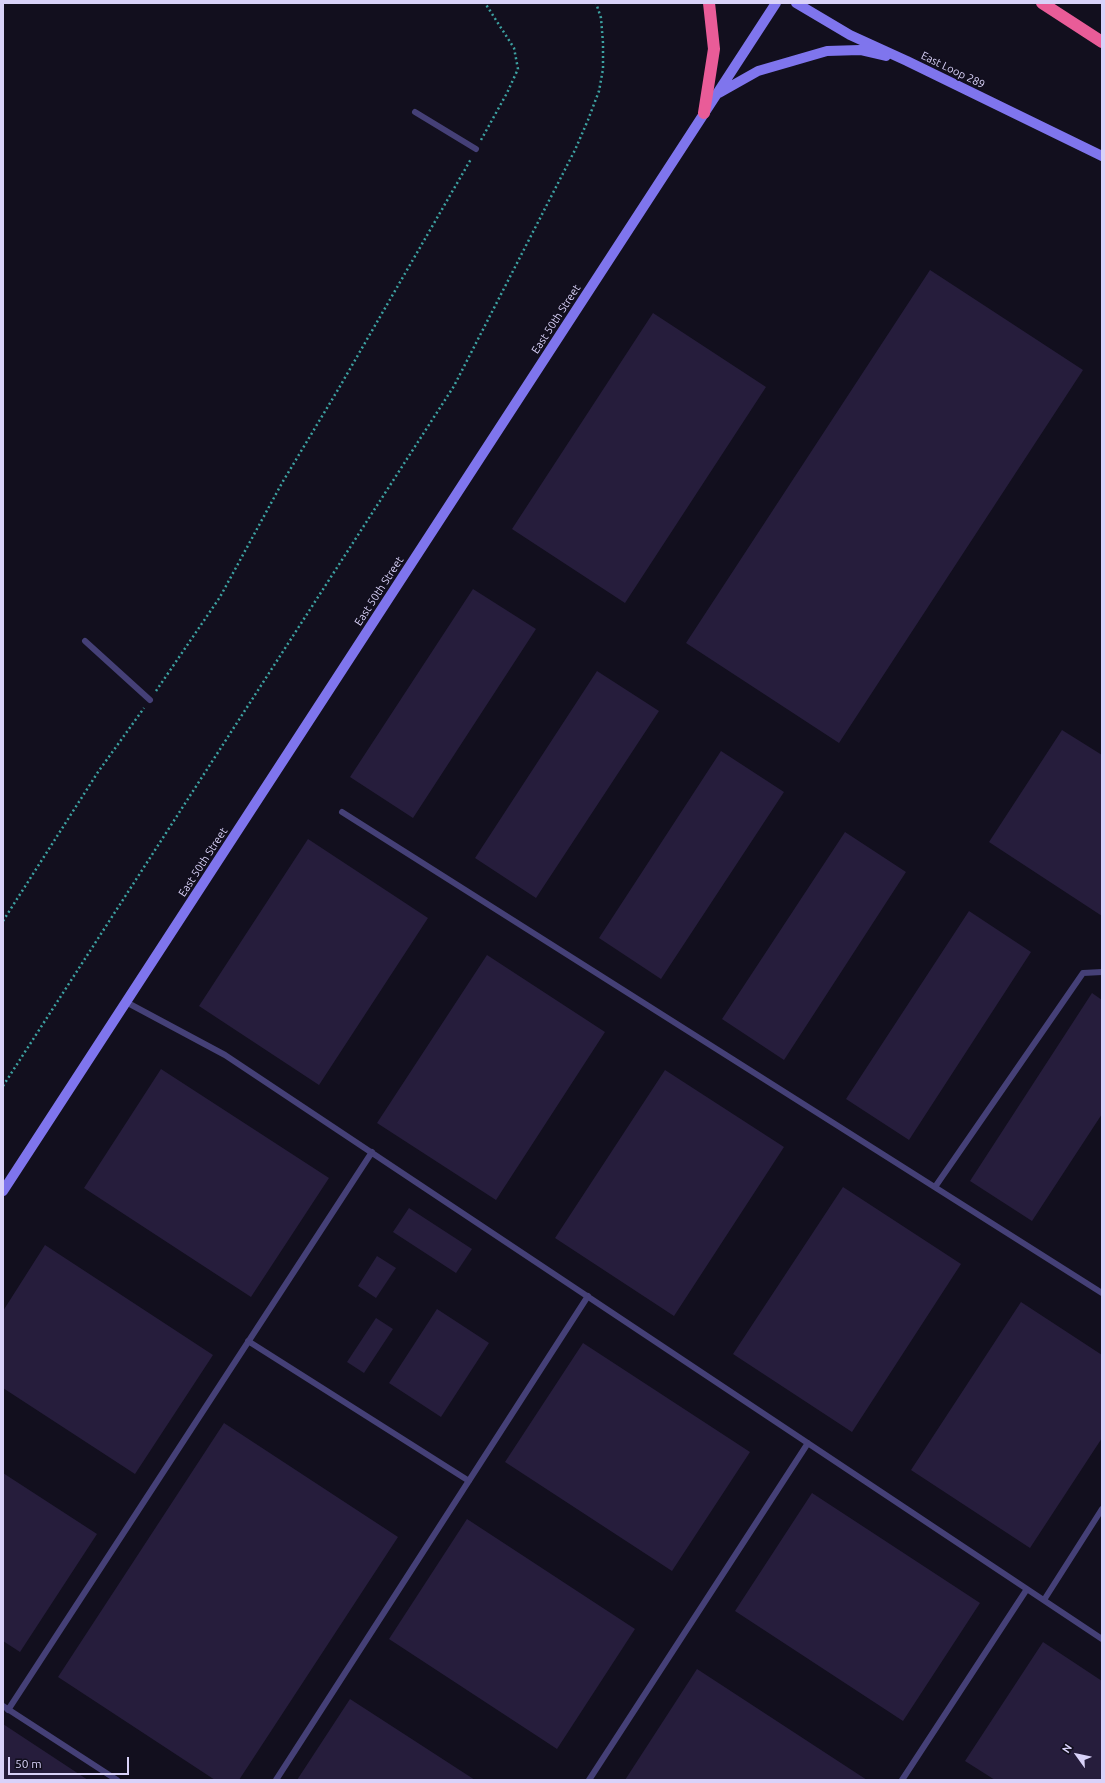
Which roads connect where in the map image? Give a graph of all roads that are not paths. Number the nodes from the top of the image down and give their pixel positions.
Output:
1 (709, 3) edge
2 (776, 3) edge
3 (796, 3) edge
4 (1042, 3) edge
5 (1102, 42) edge
6 (907, 61) junction
7 (717, 94) junction
8 (415, 112) dead end
9 (704, 113) junction
10 (476, 149) road end
11 (1102, 156) edge
12 (86, 641) dead end
13 (150, 700) road end
14 (342, 812) dead end
15 (1102, 972) edge
16 (126, 1002) junction
17 (372, 1152) junction
18 (935, 1187) junction
19 (3, 1191) edge
20 (1102, 1293) edge
21 (588, 1296) junction
22 (248, 1341) junction
23 (808, 1443) junction
24 (469, 1481) junction
25 (1102, 1508) edge
26 (1027, 1589) junction
27 (1044, 1600) junction
28 (1102, 1639) edge
29 (6, 1708) edge
30 (117, 1780) edge
31 (276, 1780) edge
32 (590, 1780) edge
33 (902, 1780) edge

1 - 9 highway
2 - 7 main road, East 50th Street
3 - 6 main road, East Loop 289
4 - 5 highway
6 - 7 main road
6 - 11 main road, East Loop 289
7 - 9 main road, East 50th Street
8 - 10 lane
9 - 16 main road, East 50th Street
12 - 13 lane
14 - 18 lane
15 - 18 lane
16 - 17 lane
16 - 19 main road, East 50th Street
17 - 21 lane
17 - 22 lane
18 - 20 lane
21 - 23 lane
21 - 24 lane
22 - 24 lane
22 - 29 lane
23 - 26 lane
23 - 32 lane
24 - 31 lane
25 - 27 lane
26 - 27 lane
26 - 33 lane
27 - 28 lane
29 - 30 lane

